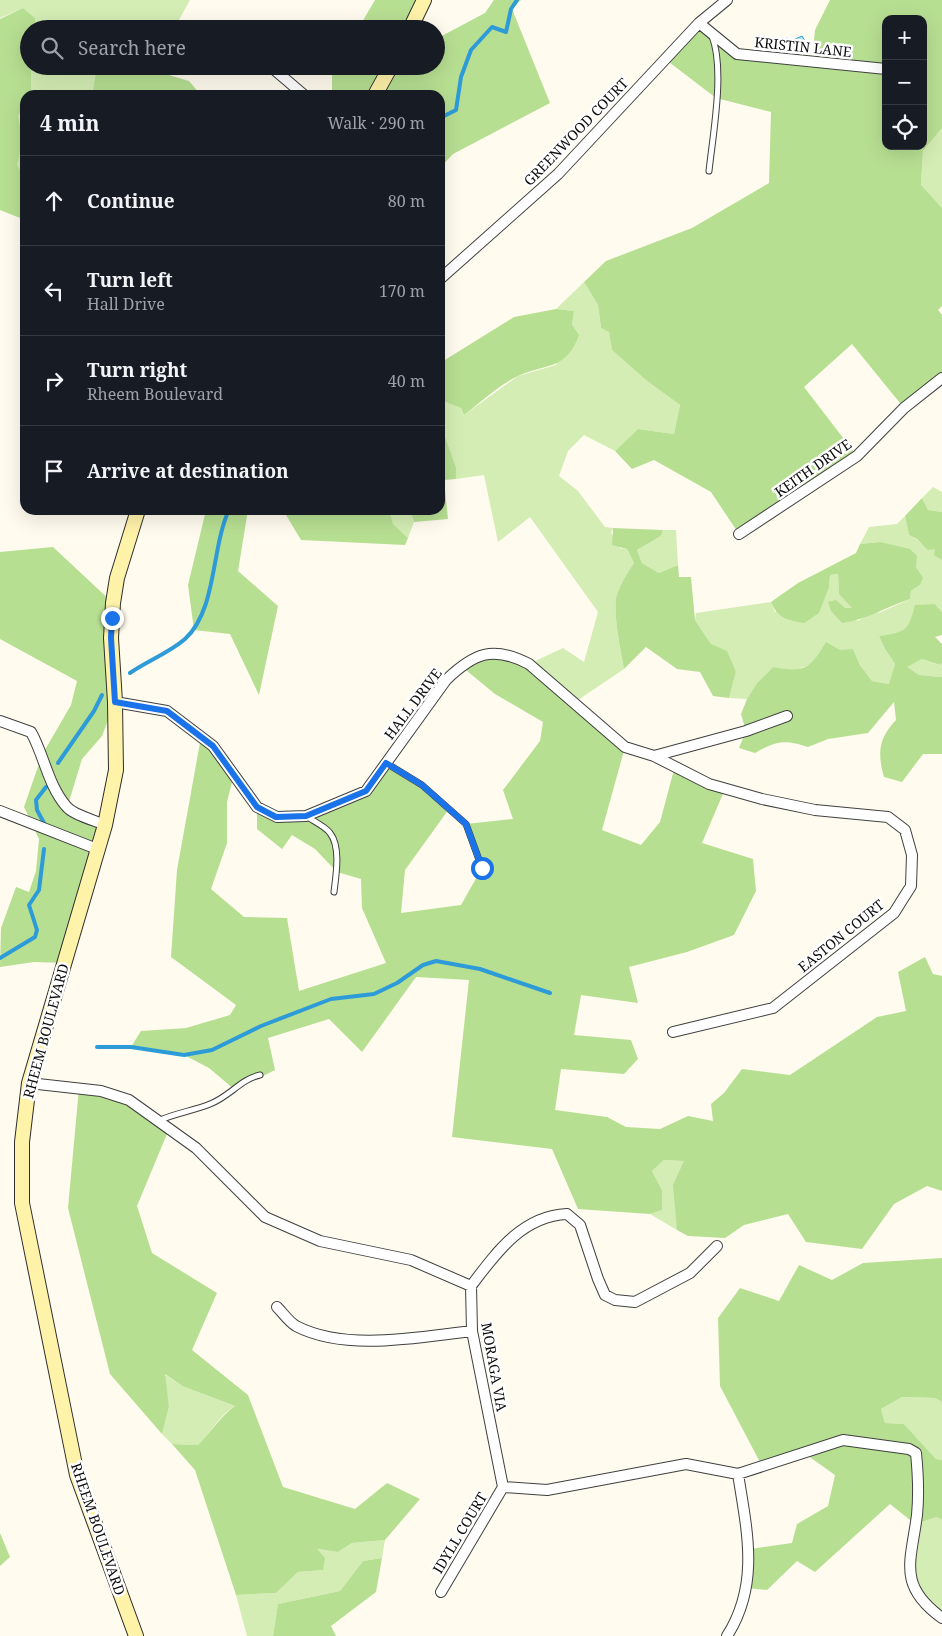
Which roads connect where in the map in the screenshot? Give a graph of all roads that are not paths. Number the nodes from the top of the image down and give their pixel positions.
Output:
1 (424, 0) edge
2 (727, 0) edge
3 (414, 20) edge
4 (699, 23) junction
5 (711, 33) junction
6 (882, 69) edge
7 (281, 75) edge
8 (386, 75) edge
9 (298, 90) edge
10 (378, 90) edge
11 (709, 170) dead end
12 (445, 275) edge
13 (942, 378) edge
14 (136, 515) edge
15 (739, 534) dead end
16 (115, 702) junction
17 (787, 716) dead end
18 (0, 721) edge
19 (654, 756) junction
20 (386, 763) junction
21 (0, 811) edge
22 (306, 816) junction
23 (105, 825) junction
24 (97, 849) junction
25 (482, 868) dead end
26 (334, 892) dead end
27 (673, 1032) dead end
28 (260, 1075) dead end
29 (29, 1083) junction
30 (158, 1121) junction
31 (717, 1246) dead end
32 (471, 1286) junction
33 (277, 1307) dead end
34 (472, 1331) junction
35 (738, 1474) junction
36 (503, 1488) junction
37 (441, 1592) dead end
38 (942, 1618) edge
39 (136, 1636) edge
40 (727, 1636) edge

1 - 3 street
2 - 4 street, GREENWOOD COURT
4 - 5 street, KRISTIN LANE
4 - 12 street, GREENWOOD COURT
5 - 6 street, KRISTIN LANE
5 - 11 lane
7 - 9 street
8 - 10 street
13 - 15 street, KEITH DRIVE
14 - 16 street, RHEEM BOULEVARD
16 - 22 street, HALL DRIVE
16 - 23 street, RHEEM BOULEVARD
17 - 19 street
18 - 23 street
19 - 20 street, HALL DRIVE
19 - 27 street, EASTON COURT
20 - 22 street, HALL DRIVE
20 - 25 lane
21 - 24 street
22 - 26 lane
23 - 24 street, RHEEM BOULEVARD
24 - 29 street, RHEEM BOULEVARD
28 - 30 lane
29 - 30 street
29 - 39 street, RHEEM BOULEVARD
30 - 32 street
31 - 32 street
32 - 34 street, MORAGA VIA
33 - 34 street
34 - 36 street, MORAGA VIA
35 - 36 street
35 - 38 street
35 - 40 street
36 - 37 street, IDYLL COURT

